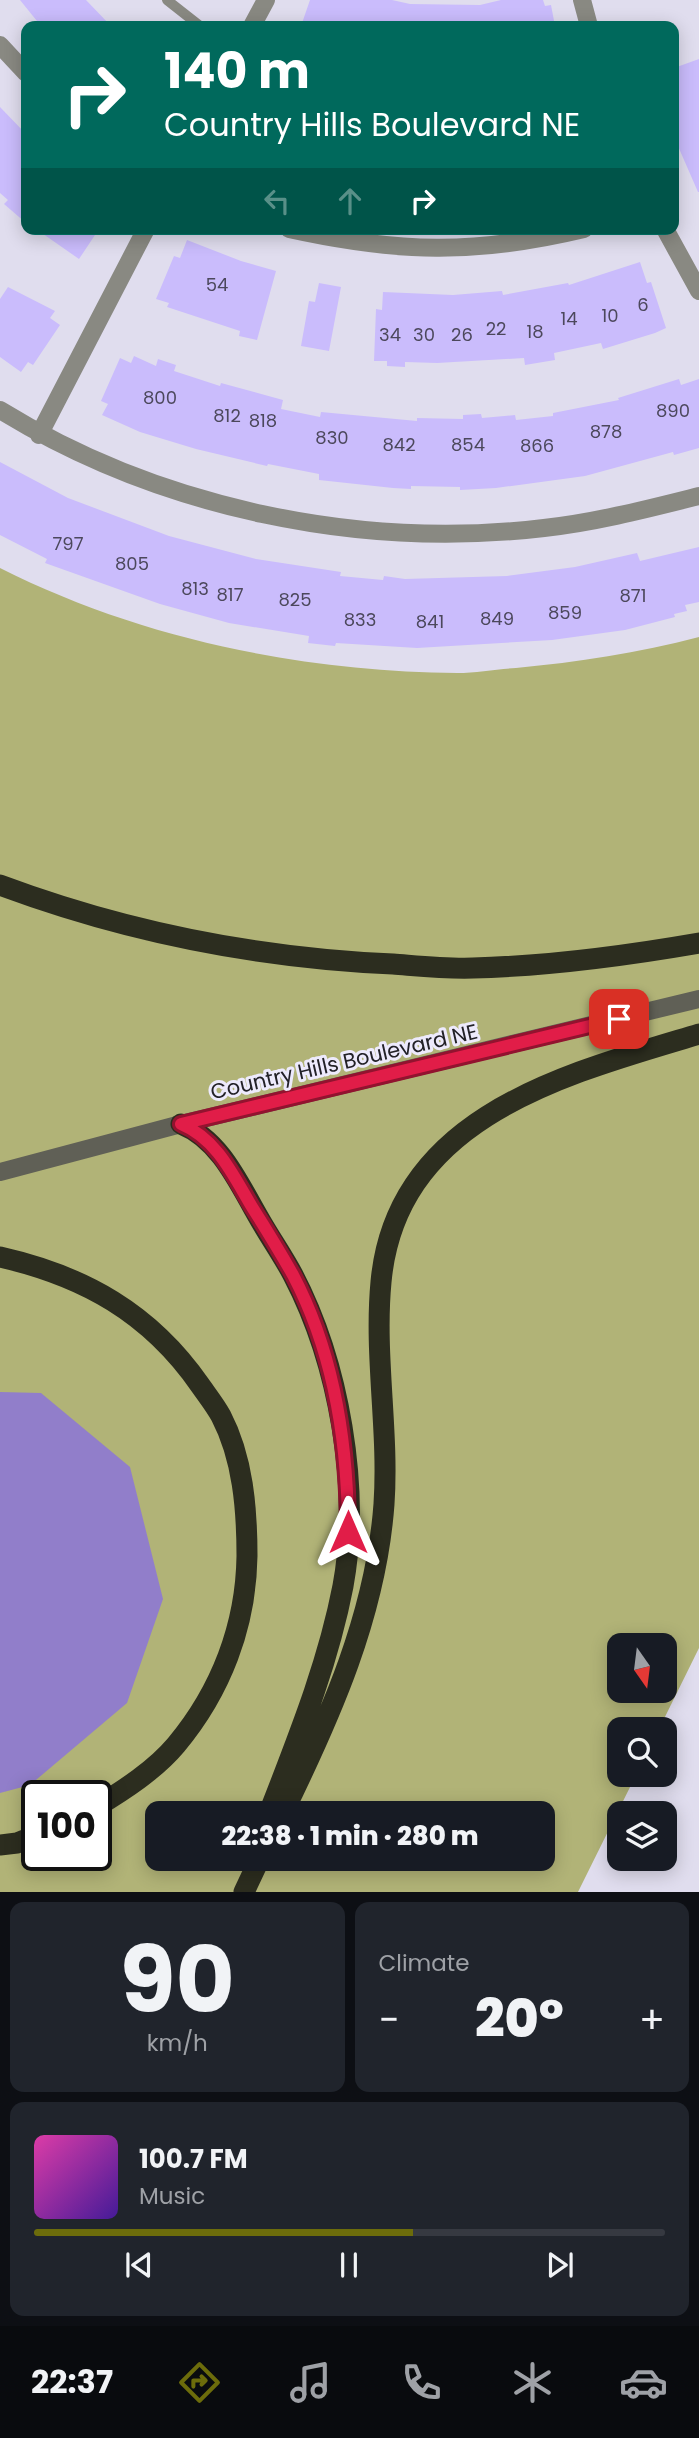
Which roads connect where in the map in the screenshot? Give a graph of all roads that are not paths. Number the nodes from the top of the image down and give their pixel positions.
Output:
1 (167, 0) edge
2 (266, 0) edge
3 (582, 0) edge
4 (194, 21) edge
5 (255, 21) edge
6 (588, 21) edge
7 (0, 44) edge
8 (21, 67) edge
9 (143, 235) edge
10 (317, 235) edge
11 (559, 235) edge
12 (668, 235) edge
13 (699, 291) edge
14 (0, 410) edge
15 (39, 435) junction
16 (699, 496) edge
17 (0, 885) edge
18 (699, 943) edge
19 (699, 999) edge
20 (699, 1034) edge
21 (181, 1124) junction
22 (0, 1172) edge
23 (0, 1257) edge
24 (112, 1797) edge
25 (274, 1801) edge
26 (289, 1801) edge
27 (21, 1841) edge
28 (0, 1845) edge
29 (248, 1871) edge
30 (253, 1871) edge
31 (241, 1892) edge

1 - 4 lane
2 - 5 street
3 - 6 street
7 - 8 street
9 - 15 street
10 - 11 street
12 - 13 street
14 - 15 street
15 - 16 street
17 - 18 highway
19 - 21 main road, Country Hills Boulevard NE
20 - 26 highway
21 - 22 main road, Country Hills Boulevard NE
21 - 25 highway
23 - 24 highway
27 - 28 highway
29 - 31 highway
30 - 31 highway

